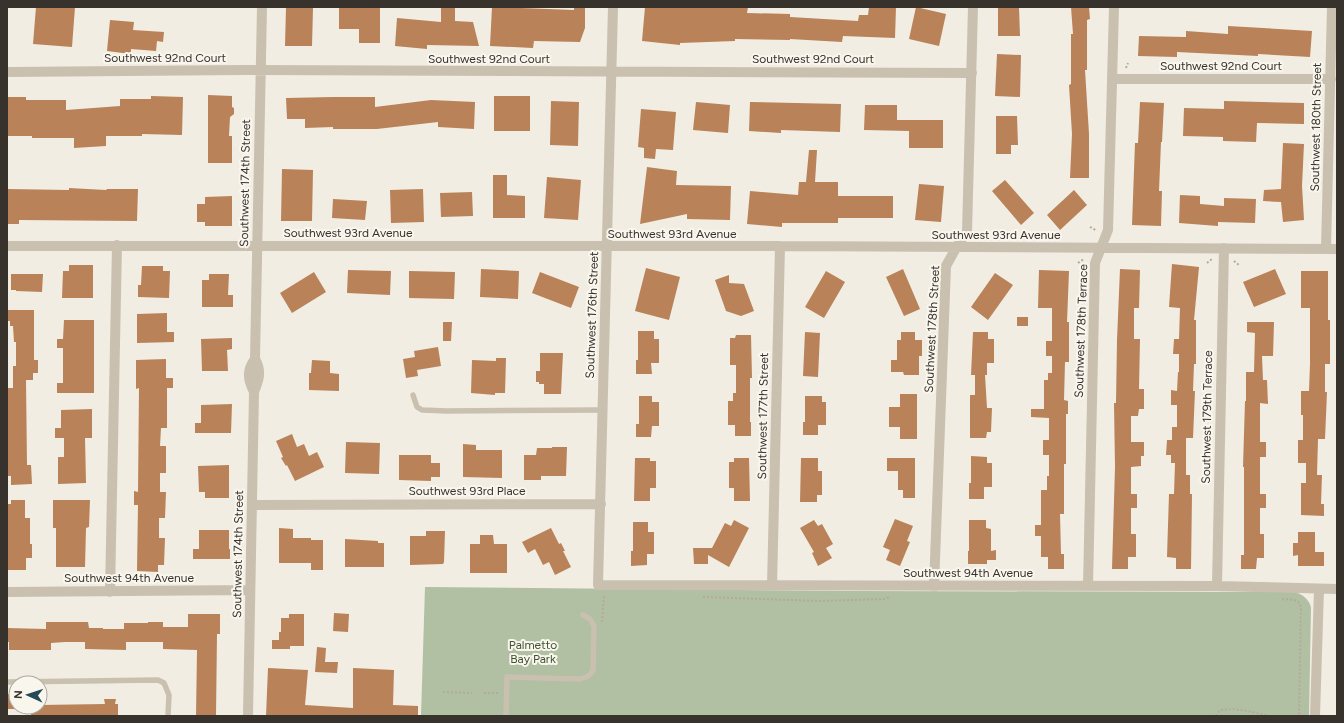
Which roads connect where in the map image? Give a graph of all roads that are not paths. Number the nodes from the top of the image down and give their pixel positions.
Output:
1 (262, 7) edge
2 (613, 7) edge
3 (973, 7) edge
4 (1114, 7) edge
5 (1332, 7) edge
6 (260, 70) junction
7 (7, 72) edge
8 (611, 72) junction
9 (972, 73) junction
10 (1112, 79) junction
11 (1331, 79) junction
12 (117, 245) junction
13 (7, 246) edge
14 (257, 246) junction
15 (780, 246) junction
16 (607, 247) junction
17 (956, 248) junction
18 (1101, 248) junction
19 (1224, 248) junction
20 (1326, 248) junction
21 (1337, 249) edge
22 (413, 395) dead end
23 (602, 410) junction
24 (601, 504) junction
25 (252, 505) junction
26 (772, 586) junction
27 (1088, 586) junction
28 (1217, 586) junction
29 (934, 587) junction
30 (1318, 589) junction
31 (1337, 589) edge
32 (250, 590) junction
33 (7, 592) edge
34 (110, 592) junction
35 (583, 615) dead end
36 (7, 682) edge
37 (168, 716) edge
38 (248, 716) edge
39 (506, 716) edge
40 (1315, 716) edge

1 - 6 street, Southwest 174th Street
2 - 8 street, Southwest 176th Street
3 - 9 street, Southwest 178th Street
4 - 10 street, Southwest 178th Terrace
5 - 11 street, Southwest 180th Street
6 - 7 street, Southwest 92nd Court
6 - 8 street, Southwest 92nd Court
6 - 14 street, Southwest 174th Street
8 - 9 street, Southwest 92nd Court
8 - 16 street, Southwest 176th Street
9 - 17 street, Southwest 178th Street
10 - 11 street, Southwest 92nd Court
10 - 18 street, Southwest 178th Terrace
11 - 20 street, Southwest 180th Street
12 - 13 street, Southwest 93rd Avenue
12 - 14 street, Southwest 93rd Avenue
12 - 34 street
14 - 16 street, Southwest 93rd Avenue
14 - 25 street, Southwest 174th Street
15 - 16 street, Southwest 93rd Avenue
15 - 17 street, Southwest 93rd Avenue
15 - 26 street, Southwest 177th Street
16 - 23 street, Southwest 176th Street
17 - 18 street, Southwest 93rd Avenue
17 - 29 street, Southwest 178th Street
18 - 19 street, Southwest 93rd Avenue
18 - 27 street, Southwest 178th Terrace
19 - 20 street, Southwest 93rd Avenue
19 - 28 street, Southwest 179th Terrace
20 - 21 street, Southwest 93rd Avenue
22 - 23 lane
23 - 24 street, Southwest 176th Street
24 - 25 street, Southwest 93rd Place
24 - 26 street, Southwest 94th Avenue
25 - 32 street, Southwest 174th Street
26 - 29 street, Southwest 94th Avenue
27 - 28 street, Southwest 94th Avenue
27 - 29 street, Southwest 94th Avenue
28 - 30 street, Southwest 94th Avenue
30 - 31 street, Southwest 94th Avenue
30 - 40 street
32 - 34 street, Southwest 94th Avenue
32 - 38 street, Southwest 174th Street
33 - 34 street, Southwest 94th Avenue
35 - 39 lane
36 - 37 lane

